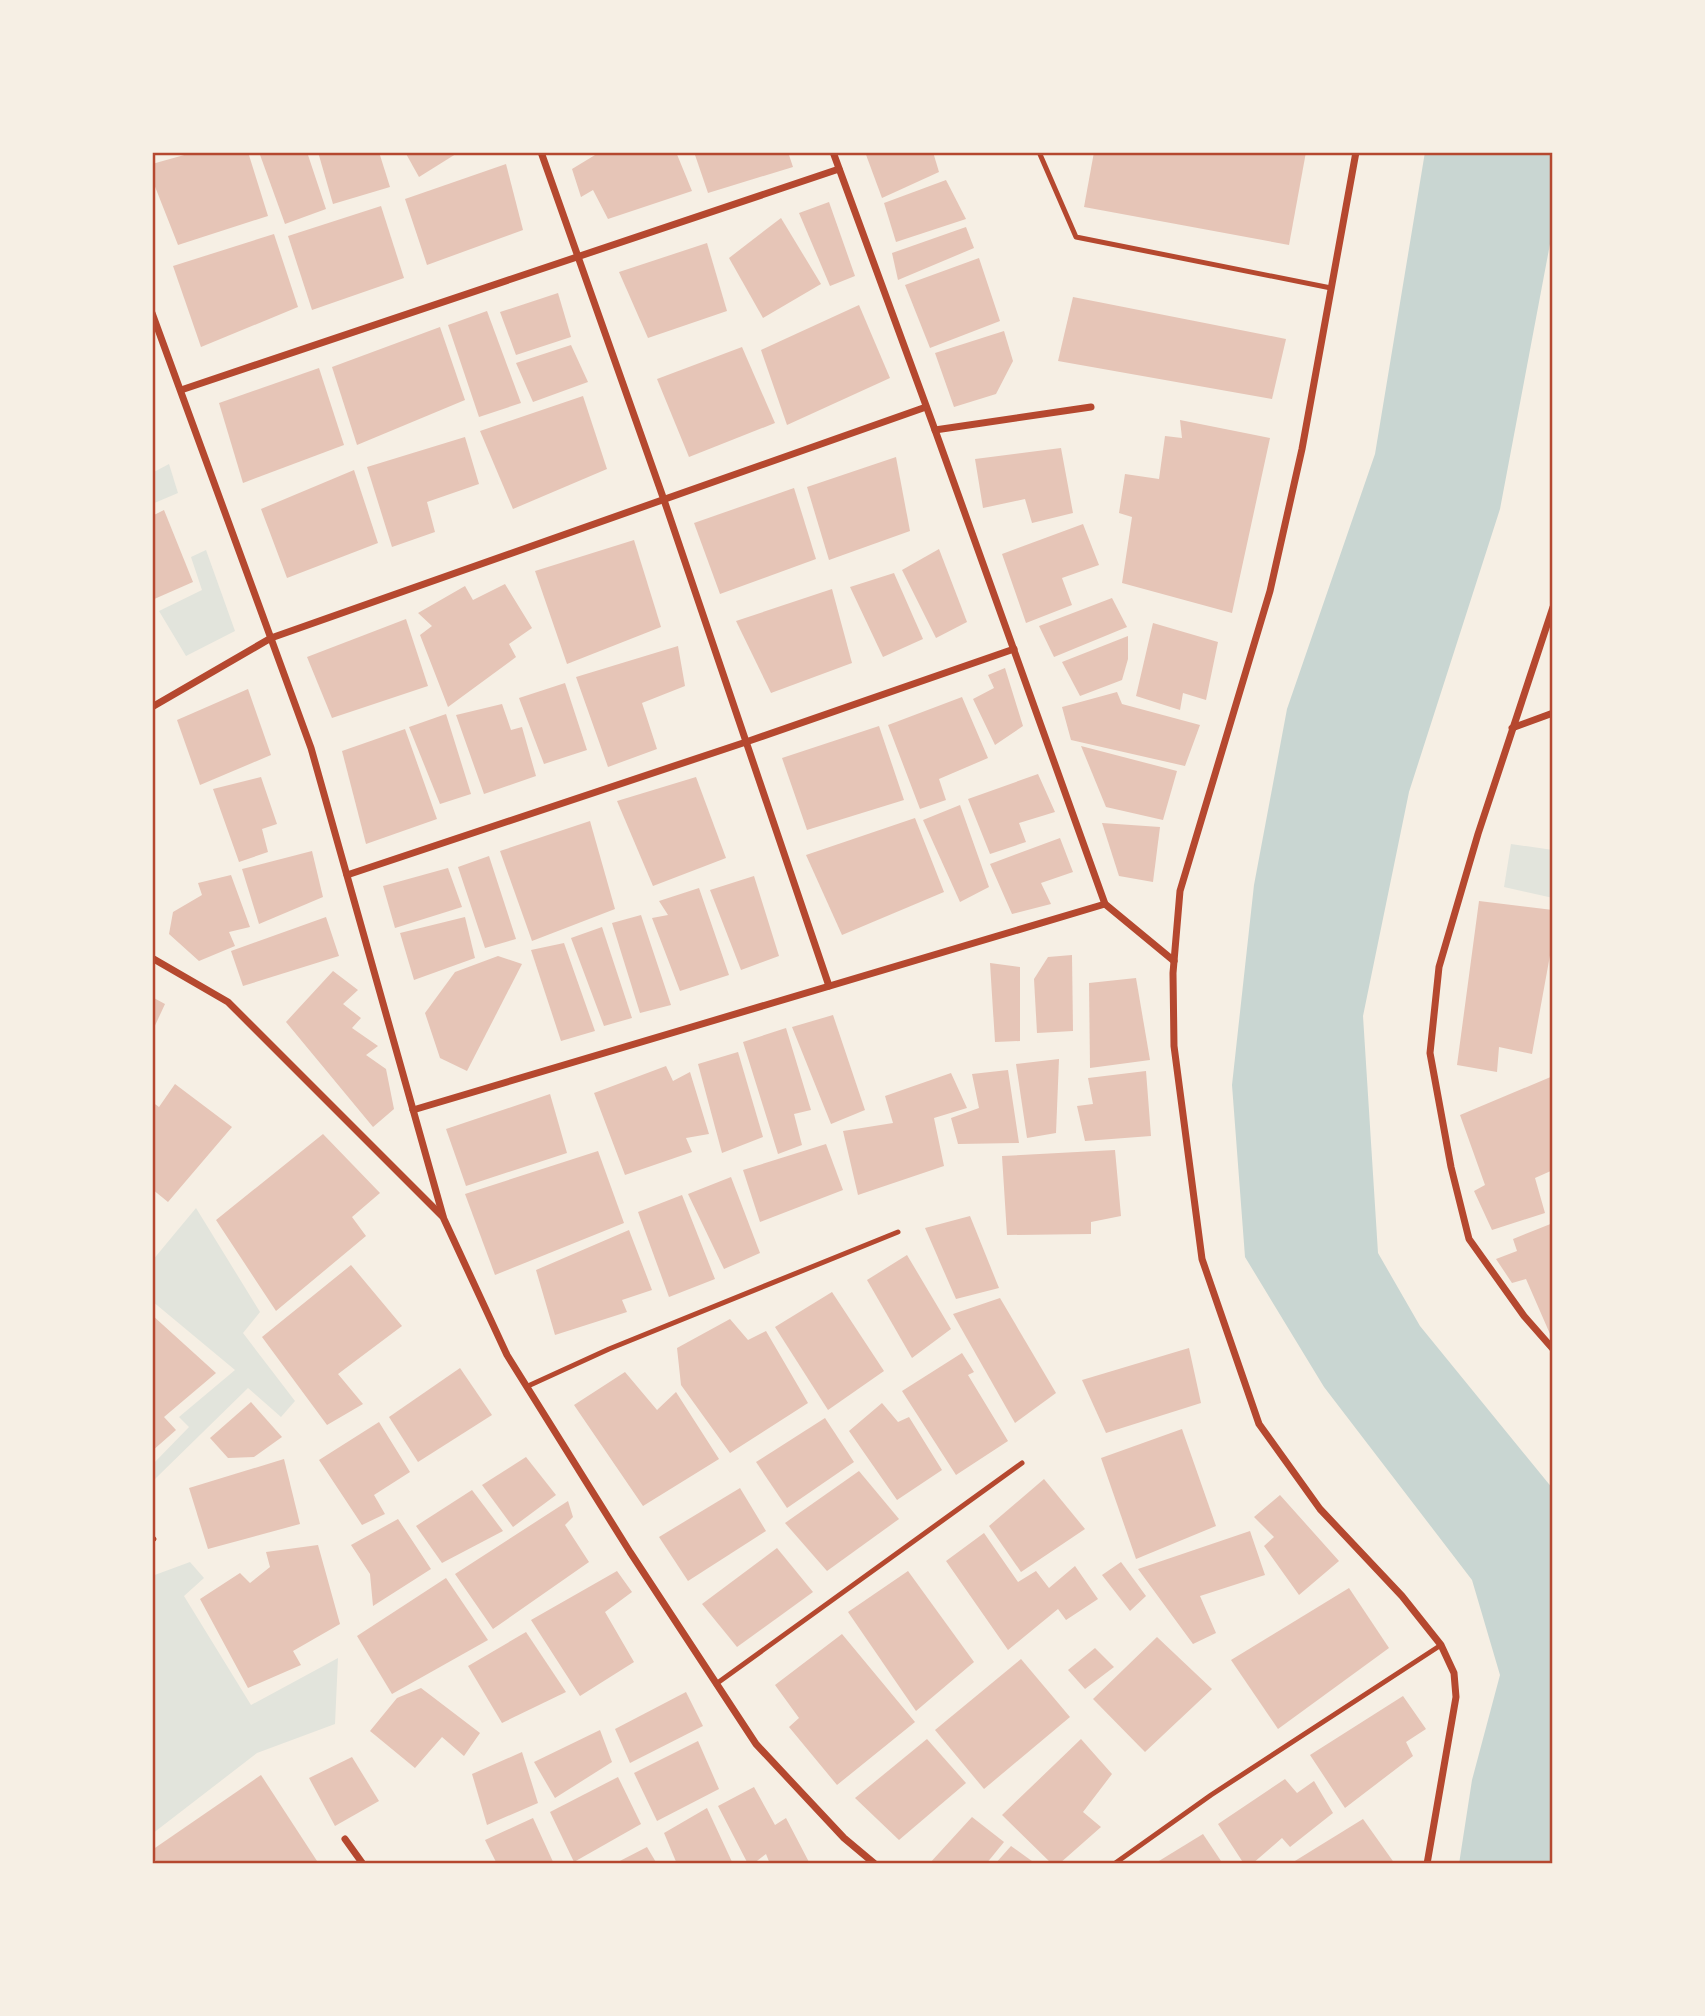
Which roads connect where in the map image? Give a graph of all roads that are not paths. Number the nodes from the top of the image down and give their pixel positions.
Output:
1 (541, 152) edge
2 (833, 152) edge
3 (1039, 152) edge
4 (1356, 152) edge
5 (839, 169) junction
6 (577, 257) junction
7 (1331, 288) junction
8 (152, 313) edge
9 (155, 327) edge
10 (181, 390) junction
11 (926, 407) junction
12 (1091, 407) dead end
13 (935, 429) junction
14 (664, 500) junction
15 (1553, 607) edge
16 (271, 638) junction
17 (1014, 649) junction
18 (152, 707) edge
19 (1553, 713) edge
20 (1512, 728) junction
21 (746, 742) junction
22 (347, 875) junction
23 (1105, 904) junction
24 (152, 958) edge
25 (1174, 961) junction
26 (829, 986) junction
27 (413, 1110) junction
28 (443, 1217) junction
29 (898, 1232) dead end
30 (1553, 1349) edge
31 (528, 1386) junction
32 (1022, 1464) dead end
33 (1441, 1645) junction
34 (716, 1684) junction
35 (345, 1839) dead end
36 (362, 1864) edge
37 (875, 1864) edge
38 (1114, 1864) edge
39 (1427, 1864) edge

1 - 6 street
2 - 5 street
3 - 7 lane
4 - 7 street
5 - 6 street
5 - 11 street
6 - 10 street
6 - 14 street
7 - 25 street
8 - 9 street
9 - 10 street
10 - 16 street
11 - 13 street
11 - 14 street
12 - 13 street
13 - 17 street
14 - 16 street
14 - 21 street
15 - 20 street
16 - 18 street
16 - 22 street
17 - 21 street
17 - 23 street
19 - 20 street
20 - 30 street
21 - 22 street
21 - 26 street
22 - 27 street
23 - 25 street
23 - 26 street
24 - 28 street
25 - 33 street
26 - 27 street
27 - 28 street
28 - 31 street
29 - 31 lane
31 - 34 street
32 - 34 lane
33 - 38 lane
33 - 39 street
34 - 37 street
35 - 36 street

